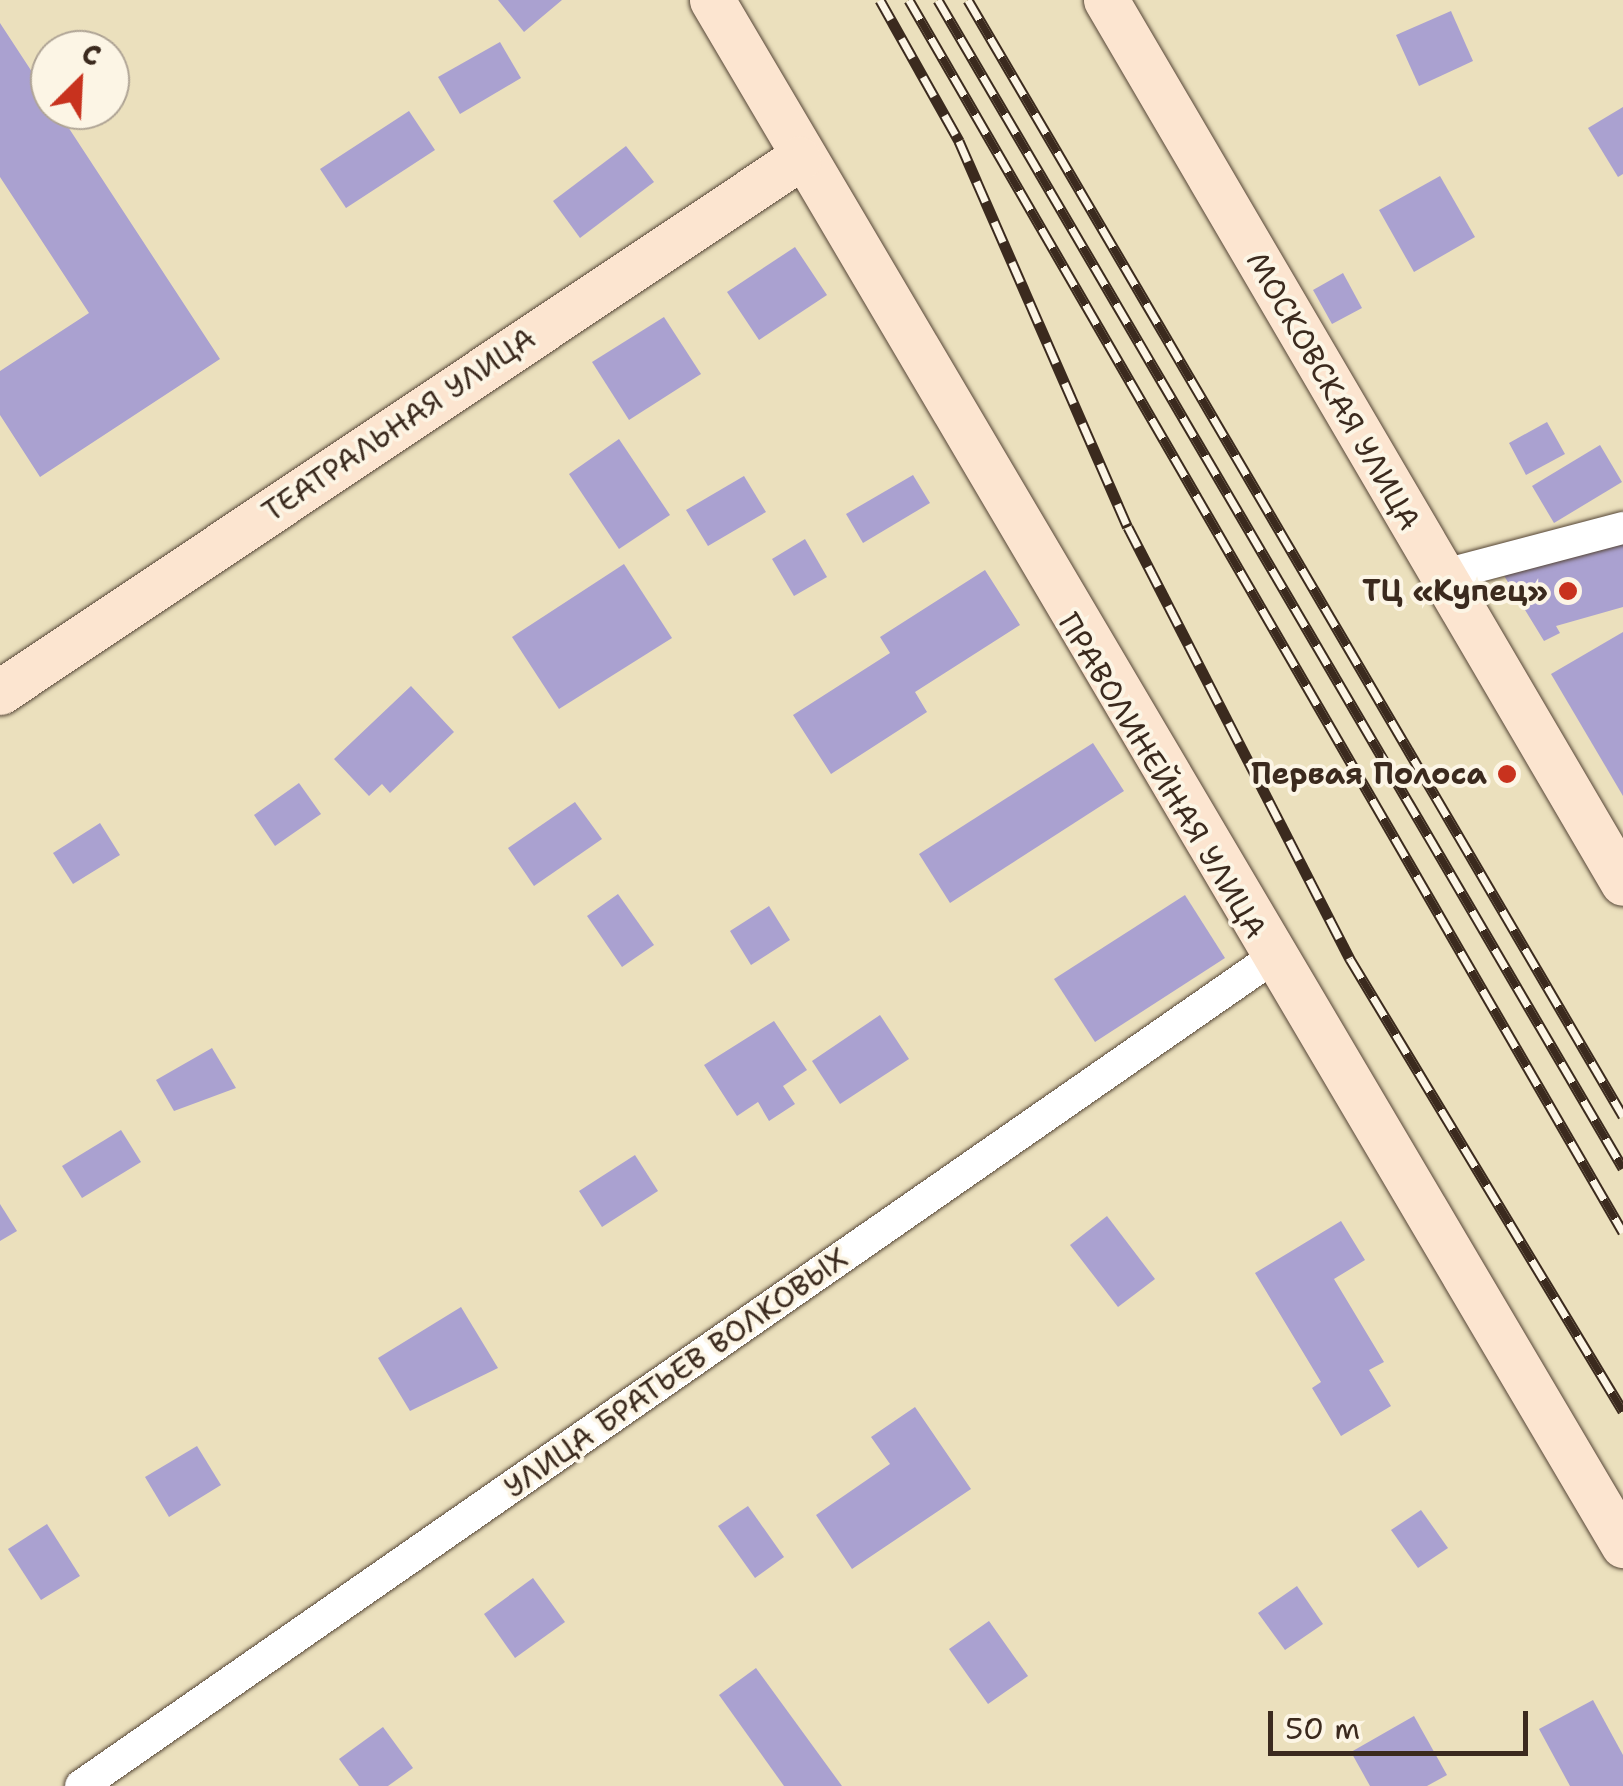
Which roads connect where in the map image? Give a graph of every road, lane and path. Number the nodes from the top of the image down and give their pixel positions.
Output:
1 (712, 0) edge
2 (1106, 0) edge
3 (798, 159) junction
4 (1623, 528) edge
5 (1441, 576) junction
6 (0, 692) edge
7 (1623, 883) edge
8 (1271, 960) junction
9 (1623, 1545) edge
10 (81, 1786) edge

1 - 3 main road, ПРАВОЛИНЕЙНАЯ УЛИЦА
2 - 5 main road, МОСКОВСКАЯ УЛИЦА
3 - 6 main road, ТЕАТРАЛЬНАЯ УЛИЦА
3 - 8 main road, ПРАВОЛИНЕЙНАЯ УЛИЦА
4 - 5 street
5 - 7 main road, МОСКОВСКАЯ УЛИЦА
8 - 9 main road, ПРАВОЛИНЕЙНАЯ УЛИЦА
8 - 10 street, УЛИЦА БРАТЬЕВ ВОЛКОВЫХ

